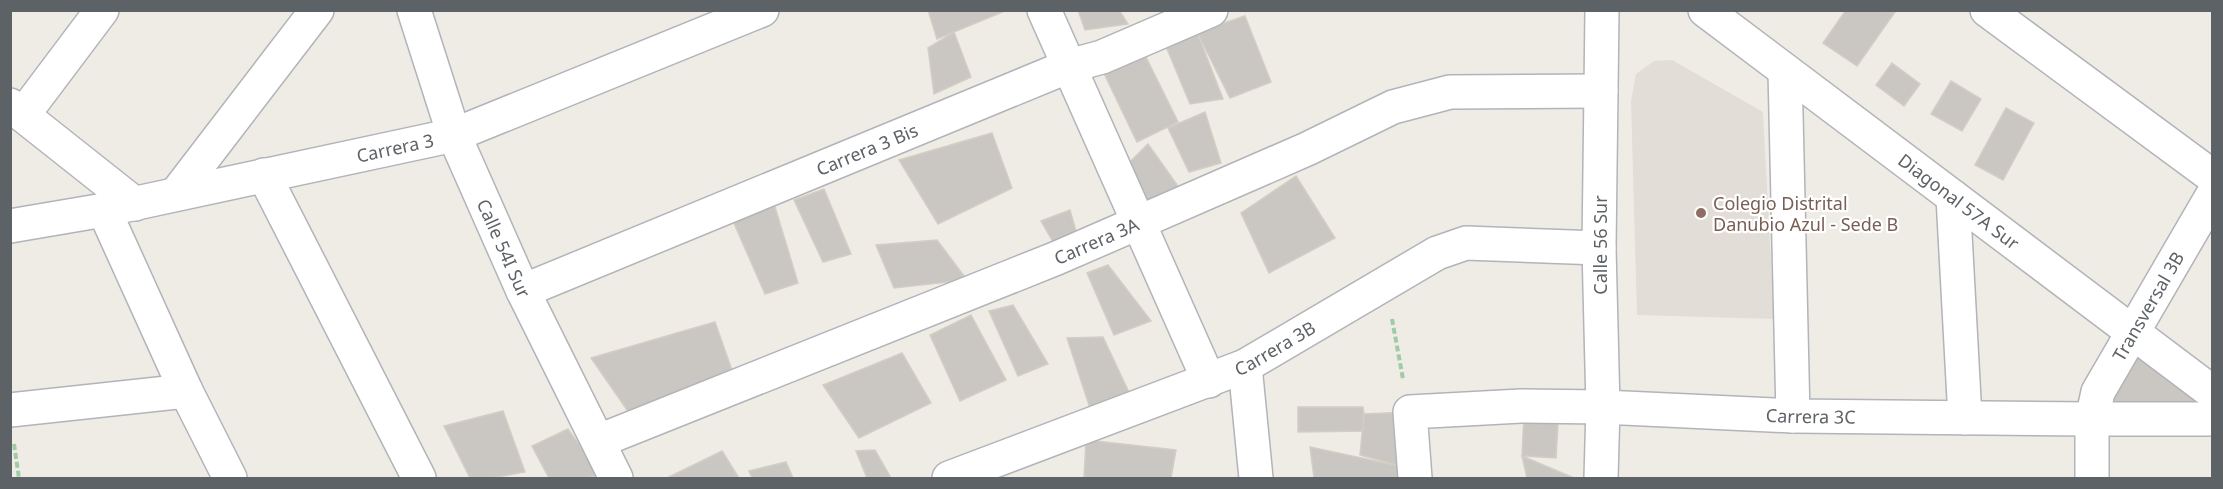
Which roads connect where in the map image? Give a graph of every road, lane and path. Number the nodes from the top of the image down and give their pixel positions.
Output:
1 (102, 10) edge
2 (317, 10) edge
3 (414, 10) edge
4 (762, 10) edge
5 (1044, 10) edge
6 (1212, 10) edge
7 (1602, 10) edge
8 (1705, 10) edge
9 (1987, 10) edge
10 (1069, 66) junction
11 (1785, 70) junction
12 (1601, 91) junction
13 (17, 110) edge
14 (454, 135) junction
15 (264, 175) junction
16 (2212, 176) edge
17 (176, 194) junction
18 (2212, 196) edge
19 (1953, 197) junction
20 (135, 204) junction
21 (104, 210) junction
22 (1138, 223) junction
23 (10, 226) edge
24 (1599, 248) junction
25 (1386, 284) junction
26 (523, 291) junction
27 (2132, 331) junction
28 (1245, 366) junction
29 (1209, 381) junction
30 (186, 391) junction
31 (2212, 392) edge
32 (1603, 407) junction
33 (1410, 412) junction
34 (1793, 416) junction
35 (1965, 418) junction
36 (2092, 419) junction
37 (2212, 419) edge
38 (12, 425) edge
39 (599, 441) junction
40 (19, 478) edge
41 (230, 478) edge
42 (419, 478) edge
43 (616, 478) edge
44 (949, 478) edge
45 (1257, 478) edge
46 (1415, 478) edge
47 (1601, 478) edge
48 (2092, 478) edge

1 - 13 street
2 - 17 street
3 - 14 street, Calle 54I Sur
4 - 14 street, Carrera 3
5 - 10 street
6 - 10 street, Carrera 3 Bis
7 - 12 street, Calle 56 Sur
8 - 11 street, Diagonal 57A Sur
9 - 16 street
10 - 22 street
10 - 26 street, Carrera 3 Bis
11 - 19 street, Diagonal 57A Sur
11 - 34 street
12 - 22 street, Carrera 3A
12 - 24 street, Calle 56 Sur
13 - 20 street
14 - 15 street, Carrera 3
14 - 26 street, Calle 54I Sur
15 - 17 street, Carrera 3
15 - 42 street
17 - 20 street, Carrera 3
18 - 27 street, Transversal 3B
19 - 27 street, Diagonal 57A Sur
19 - 35 street
20 - 21 street, Carrera 3
21 - 23 street, Carrera 3
21 - 30 street
22 - 29 street
22 - 39 street, Carrera 3A
24 - 25 street, Carrera 3B
24 - 32 street, Calle 56 Sur
25 - 28 street, Carrera 3B
25 - 33 path
26 - 39 street, Calle 54I Sur
27 - 31 street, Diagonal 57A Sur
27 - 36 street, Transversal 3B
28 - 29 street, Carrera 3B
28 - 45 street
29 - 44 street, Carrera 3B
30 - 38 street
30 - 41 street
32 - 33 street, Carrera 3C
32 - 34 street, Carrera 3C
32 - 47 street, Calle 56 Sur
33 - 46 street
34 - 35 street, Carrera 3C
35 - 36 street, Carrera 3C
36 - 37 street, Carrera 3C
36 - 48 street, Transversal 3B
38 - 40 path
39 - 43 street, Calle 54I Sur

